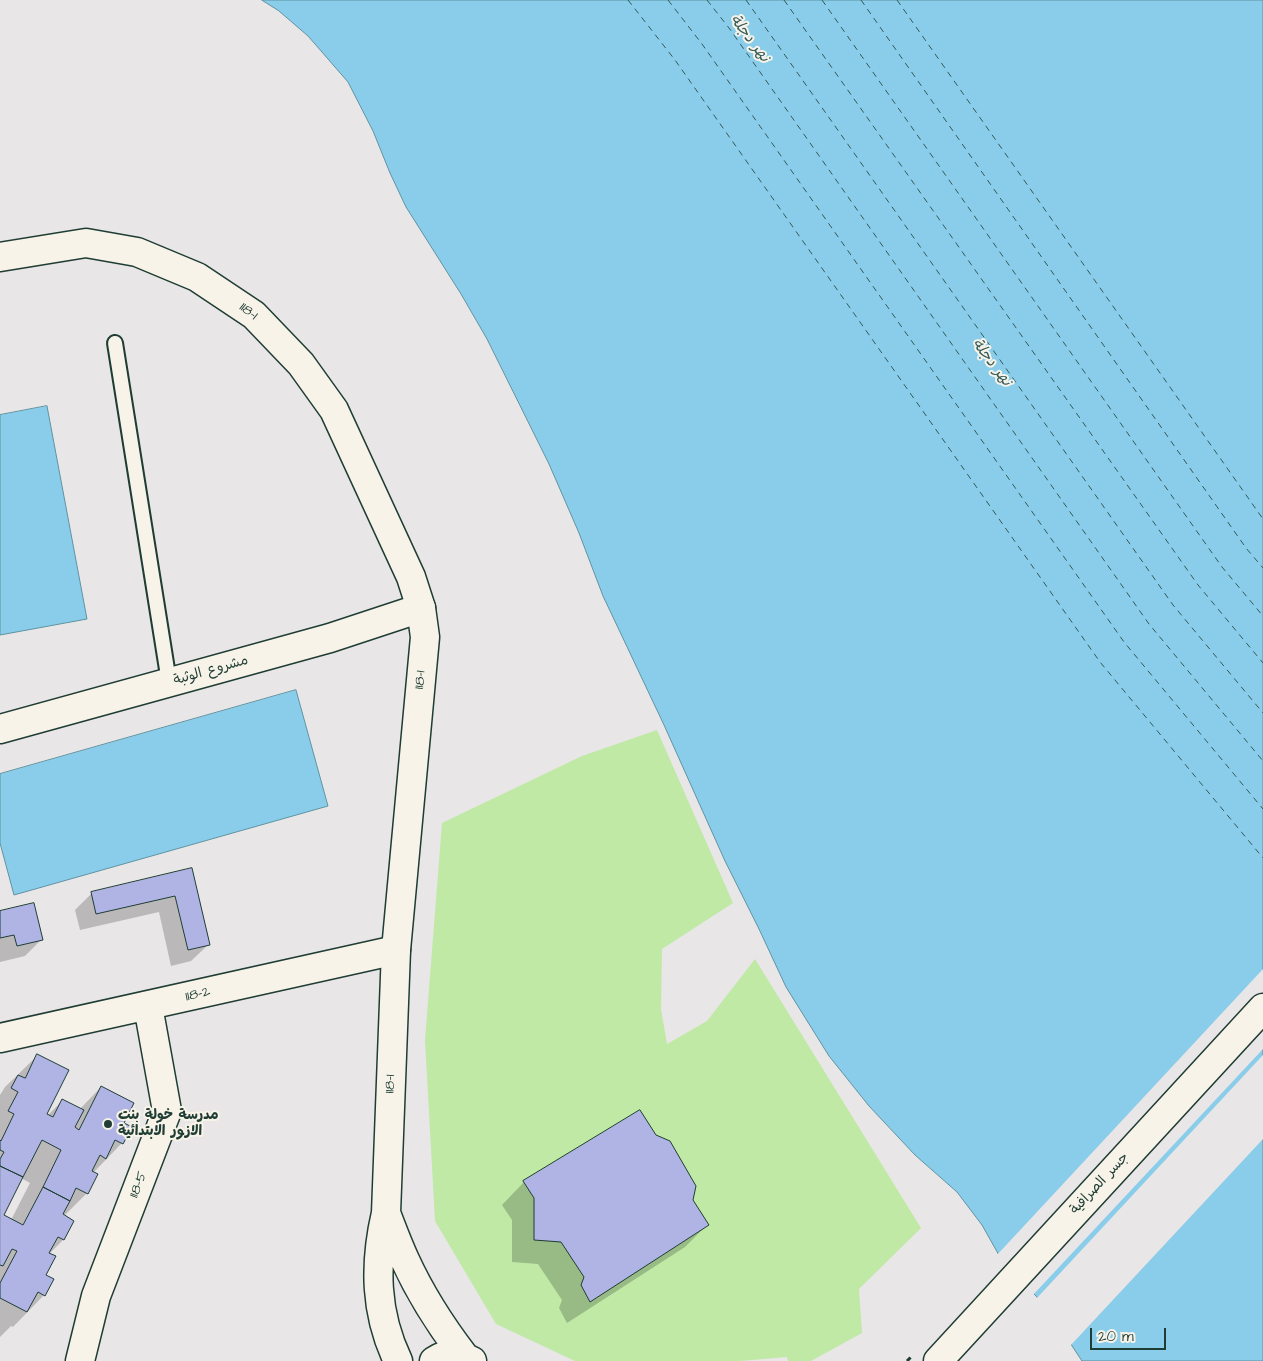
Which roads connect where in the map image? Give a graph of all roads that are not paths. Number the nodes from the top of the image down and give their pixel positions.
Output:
1 (0, 257) edge
2 (115, 343) dead end
3 (421, 608) junction
4 (170, 682) junction
5 (0, 729) edge
6 (396, 950) junction
7 (148, 1006) junction
8 (1263, 1008) edge
9 (0, 1038) edge
10 (386, 1213) junction
11 (386, 1331) junction
12 (468, 1359) edge
13 (80, 1361) edge
14 (384, 1361) edge
15 (398, 1361) edge
16 (434, 1361) edge
17 (938, 1361) edge

1 - 3 street, 118-1
2 - 4 lane
3 - 4 street, مشروع الوثبة
3 - 6 street, 118-1
4 - 5 street, مشروع الوثبة
6 - 7 street, 118-2
6 - 10 street, 118-1
7 - 9 street, 118-2
7 - 13 street, 118-5
8 - 17 street, جسر الصرافية
10 - 11 street, 118-1
10 - 12 street
11 - 14 street
11 - 15 street, 118-1
12 - 16 street

